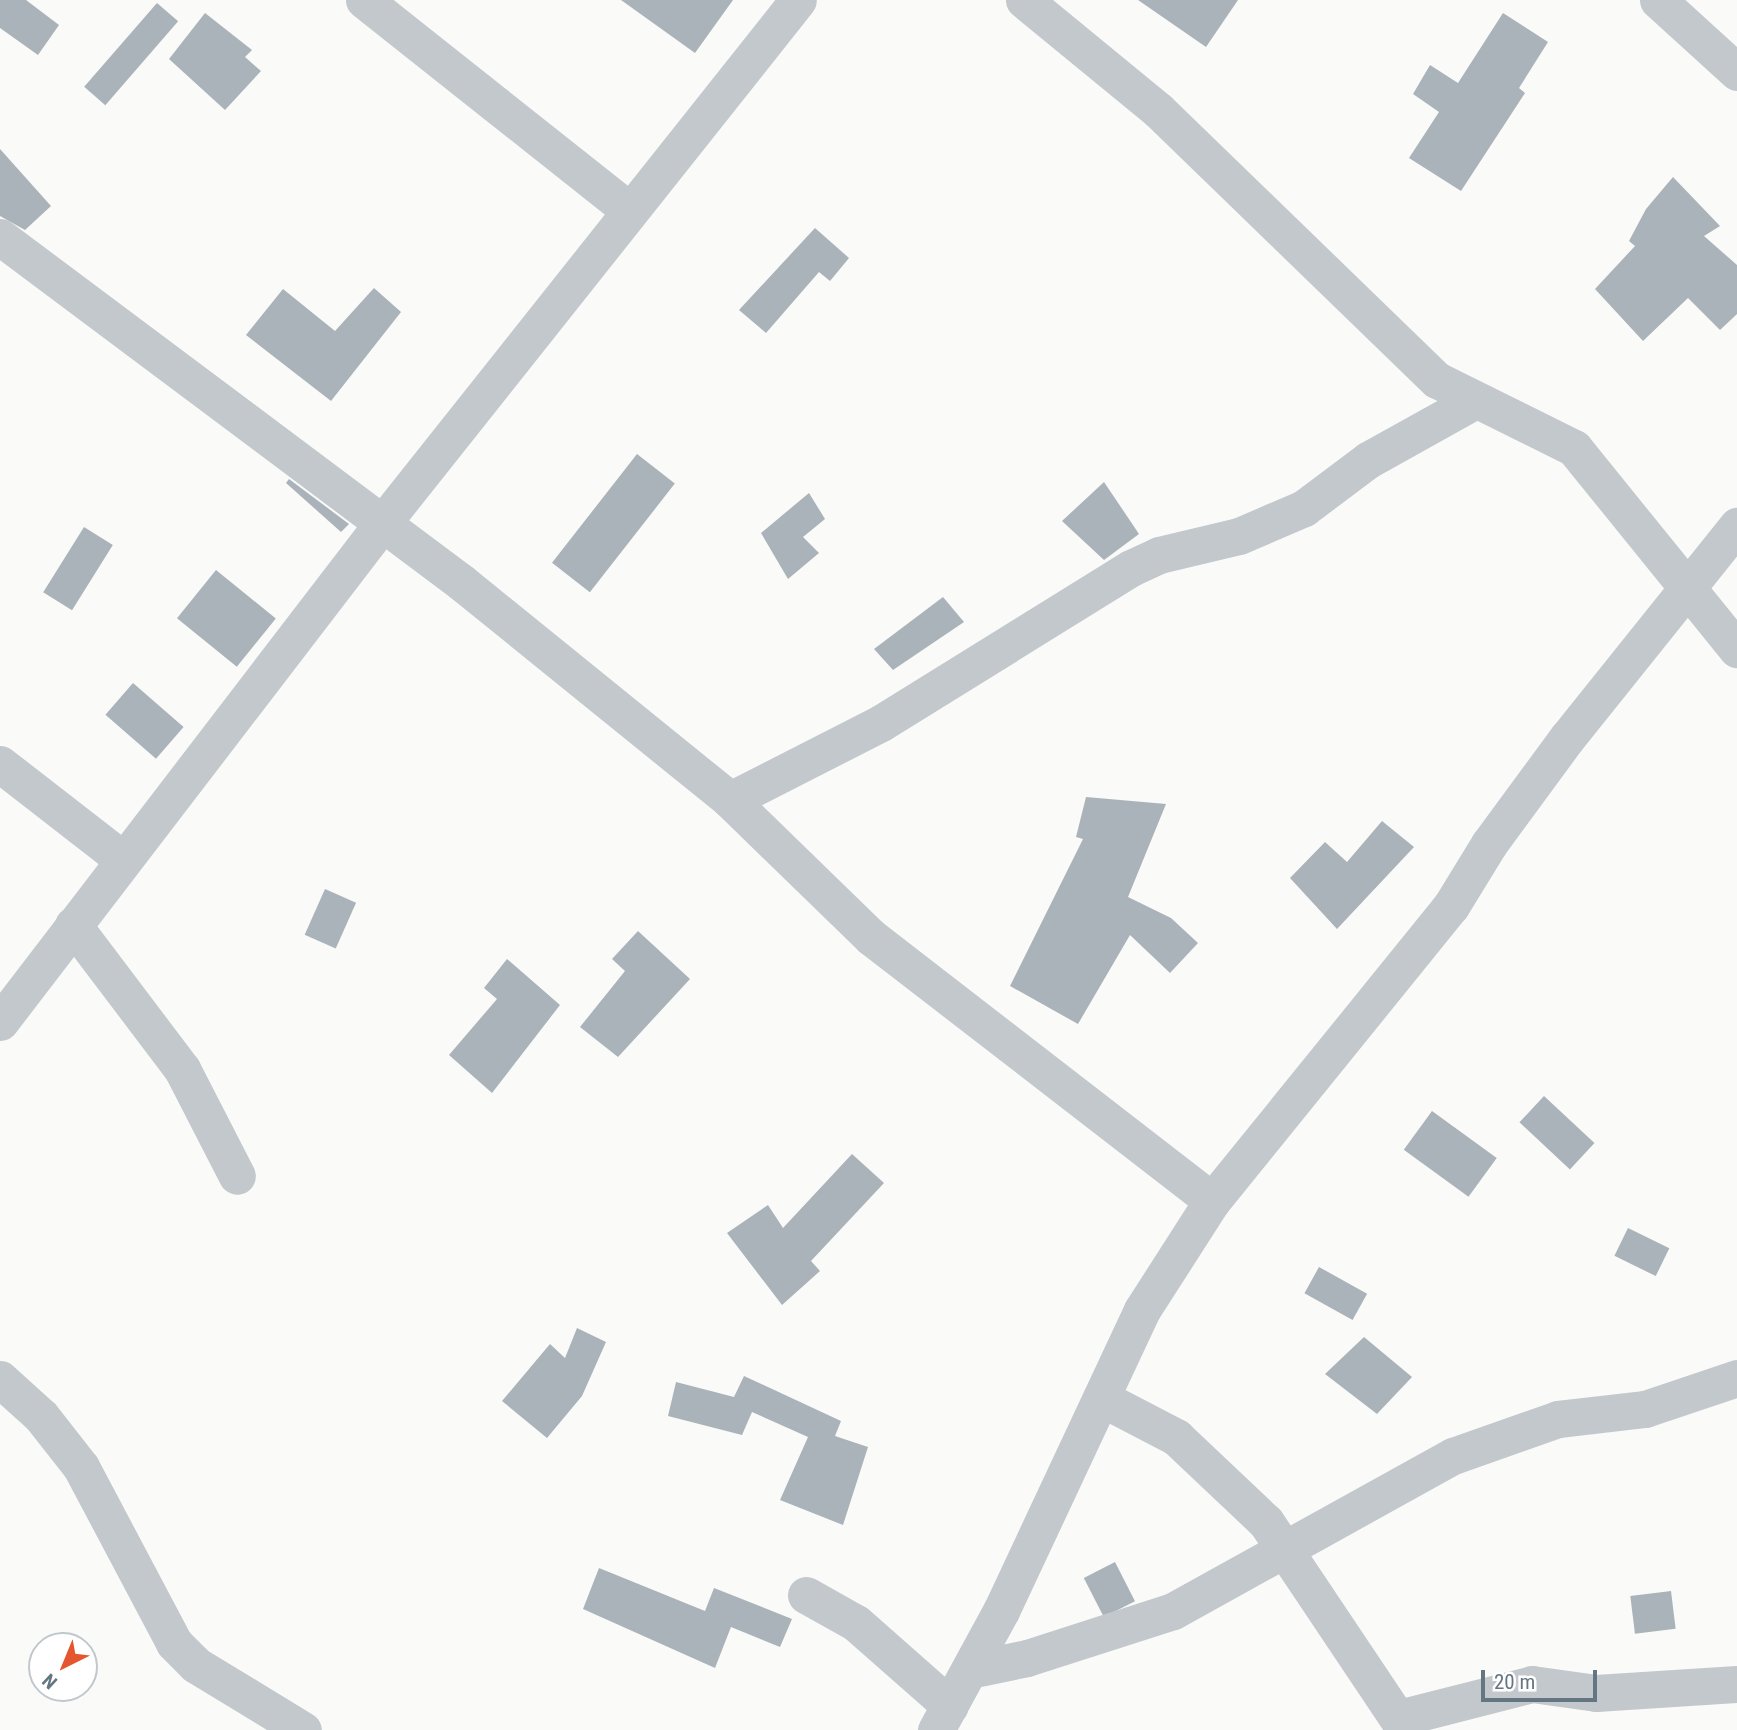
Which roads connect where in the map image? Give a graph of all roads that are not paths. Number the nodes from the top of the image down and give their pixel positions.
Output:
1 (364, 0) edge
2 (798, 0) edge
3 (1024, 0) edge
4 (1658, 0) edge
5 (1735, 63) edge
6 (628, 210) junction
7 (0, 237) edge
8 (1472, 402) junction
9 (381, 525) junction
10 (1737, 526) edge
11 (1688, 587) junction
12 (1737, 649) edge
13 (0, 764) edge
14 (730, 800) junction
15 (121, 858) junction
16 (73, 925) junction
17 (0, 1022) edge
18 (237, 1176) dead end
19 (1212, 1201) junction
20 (1737, 1378) edge
21 (0, 1379) edge
22 (1101, 1398) junction
23 (1286, 1547) junction
24 (806, 1595) dead end
25 (970, 1670) junction
26 (1737, 1684) edge
27 (943, 1718) edge
28 (1402, 1724) edge
29 (303, 1730) edge

1 - 6 street
2 - 6 street
3 - 8 street
4 - 5 street
6 - 9 street
7 - 9 street
8 - 11 street
8 - 14 street
9 - 14 street
9 - 15 street
10 - 11 street
11 - 12 street
11 - 19 street
13 - 15 street
14 - 19 street
15 - 16 street
16 - 17 street
16 - 18 street
19 - 22 street
20 - 23 street
21 - 29 street
22 - 23 street
22 - 25 street
23 - 25 street
23 - 28 street
24 - 27 street
25 - 27 street
26 - 28 street

